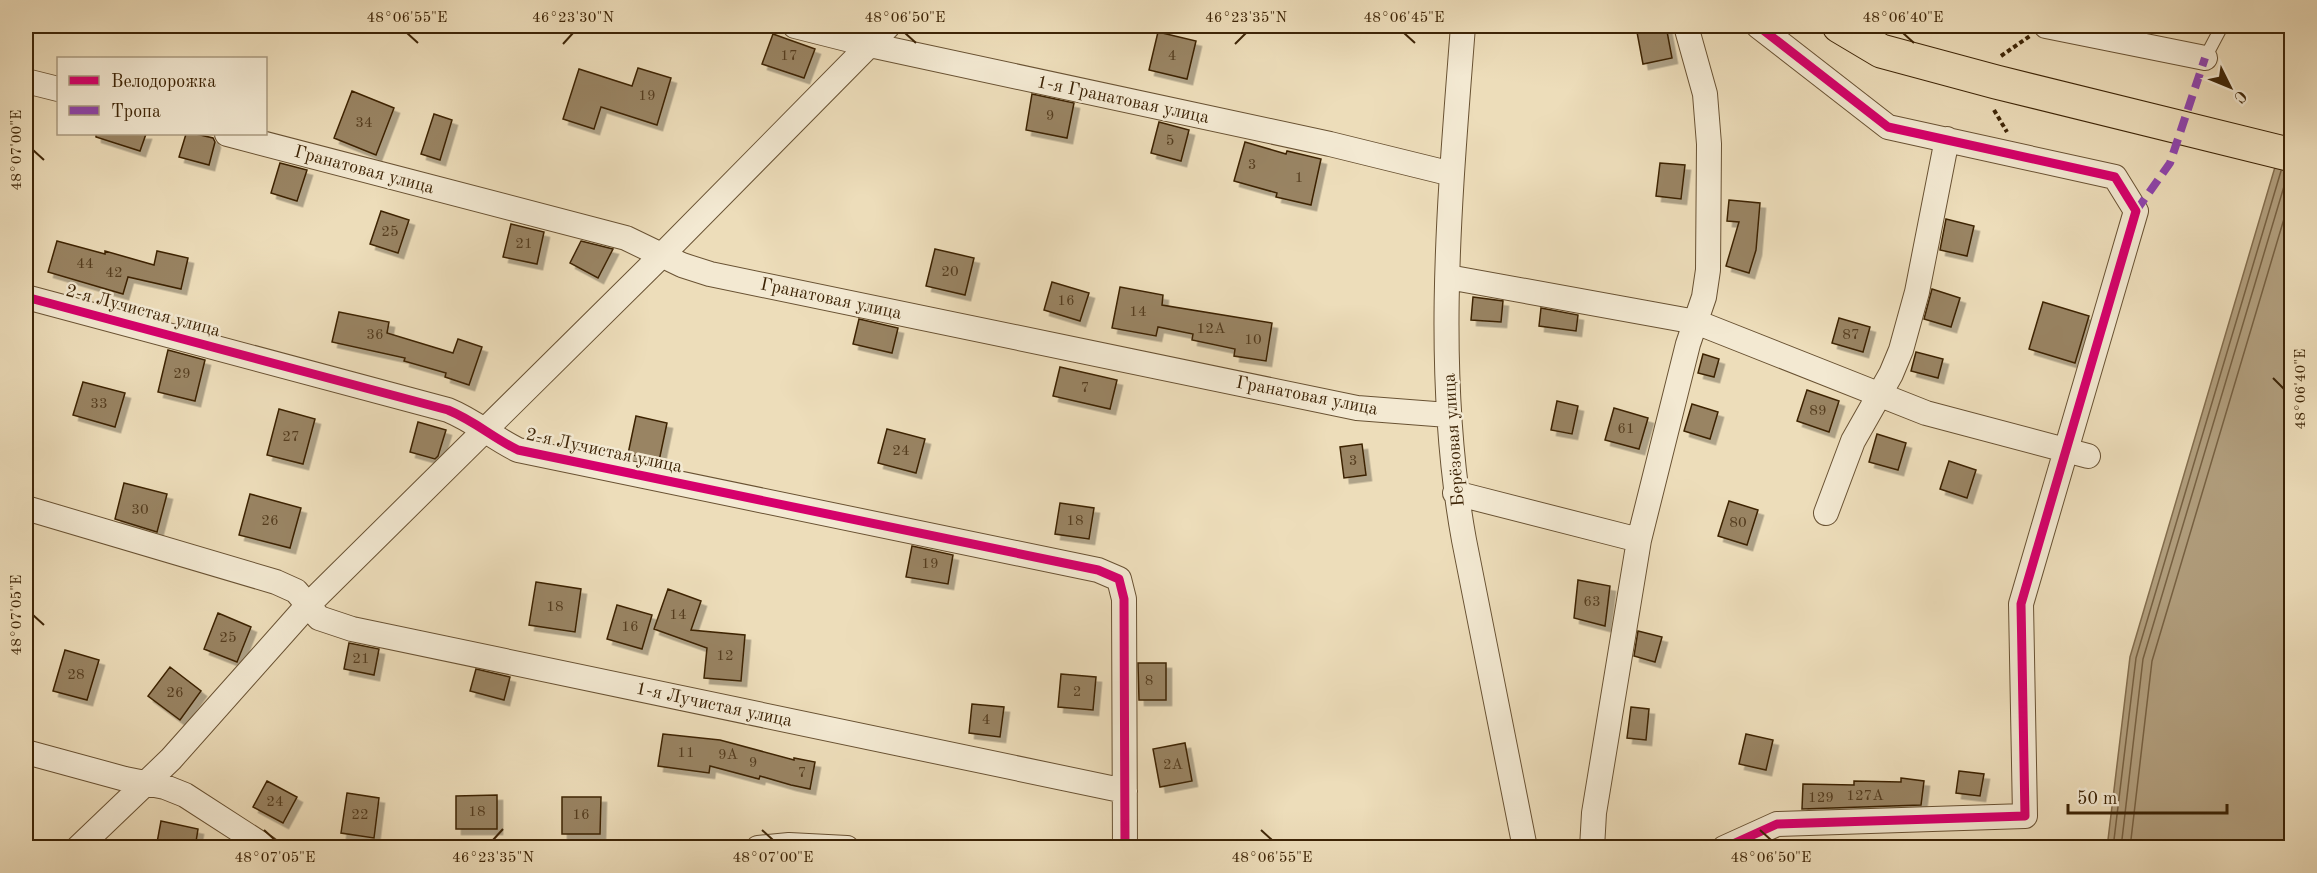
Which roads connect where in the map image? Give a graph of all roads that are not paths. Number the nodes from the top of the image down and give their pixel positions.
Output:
1 (795, 26) edge
2 (888, 26) edge
3 (1463, 26) edge
4 (1686, 26) edge
5 (1758, 26) edge
6 (1839, 26) edge
7 (2046, 26) edge
8 (2222, 26) edge
9 (870, 45) junction
10 (2205, 58) joint
11 (26, 81) edge
12 (57, 89) edge
13 (231, 135) edge
14 (1947, 140) junction
15 (2292, 155) edge
16 (1452, 174) junction
17 (663, 254) junction
18 (1448, 277) junction
19 (26, 297) edge
20 (1696, 322) junction
21 (1879, 395) junction
22 (1448, 415) junction
23 (485, 429) junction
24 (2077, 453) junction
25 (1455, 493) junction
26 (26, 508) edge
27 (1826, 513) dead end
28 (1639, 540) junction
29 (308, 606) junction
30 (26, 752) edge
31 (145, 783) junction
32 (1125, 791) junction
33 (78, 848) edge
34 (267, 848) edge
35 (758, 848) edge
36 (847, 848) edge
37 (1125, 848) edge
38 (1525, 848) edge
39 (1592, 848) edge
40 (1724, 848) edge

1 - 9 street, 1-я Гранатовая улица
2 - 9 street
3 - 16 street, Берёзовая улица
4 - 20 street
5 - 14 street
6 - 15 main road
7 - 10 street
8 - 10 lane
9 - 16 street, 1-я Гранатовая улица
9 - 17 street
11 - 12 street
13 - 17 street, Гранатовая улица
14 - 21 street
14 - 24 street
16 - 18 street, Берёзовая улица
17 - 22 street, Гранатовая улица
17 - 23 street
18 - 20 street
18 - 22 street, Берёзовая улица
19 - 23 street, 2-я Лучистая улица
20 - 21 street
20 - 28 street
21 - 24 street
21 - 27 street
22 - 25 street, Берёзовая улица
23 - 29 street
23 - 32 street, 2-я Лучистая улица
24 - 40 street
25 - 28 street
25 - 38 street, Берёзовая улица
26 - 29 street, 1-я Лучистая улица
28 - 39 street
29 - 31 street
29 - 32 street, 1-я Лучистая улица
30 - 31 street
31 - 33 street
31 - 34 street
32 - 37 street
35 - 36 street

